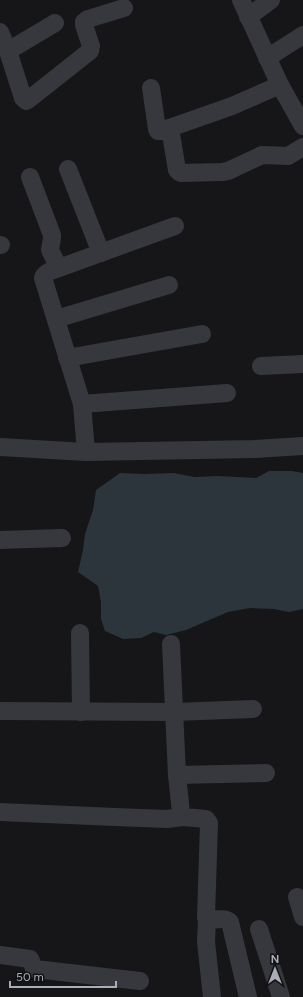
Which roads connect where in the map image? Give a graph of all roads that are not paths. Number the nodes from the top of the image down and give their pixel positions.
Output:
1 (241, 0) edge
2 (271, 0) edge
3 (124, 8) dead end
4 (248, 17) junction
5 (55, 23) dead end
6 (0, 32) edge
7 (303, 35) edge
8 (8, 51) junction
9 (267, 58) junction
10 (280, 85) junction
11 (151, 88) dead end
12 (303, 126) edge
13 (170, 128) junction
14 (303, 147) edge
15 (68, 169) dead end
16 (30, 177) dead end
17 (175, 226) dead end
18 (101, 253) junction
19 (59, 268) junction
20 (169, 285) dead end
21 (56, 320) junction
22 (202, 334) dead end
23 (68, 358) junction
24 (303, 364) edge
25 (261, 366) dead end
26 (228, 393) dead end
27 (82, 404) junction
28 (303, 446) edge
29 (0, 447) edge
30 (86, 452) junction
31 (62, 538) dead end
32 (0, 540) edge
33 (80, 633) dead end
34 (171, 644) dead end
35 (254, 708) dead end
36 (0, 711) edge
37 (81, 712) junction
38 (175, 712) junction
39 (266, 773) dead end
40 (178, 775) junction
41 (0, 812) edge
42 (183, 817) junction
43 (297, 897) dead end
44 (303, 917) edge
45 (206, 919) junction
46 (259, 929) dead end
47 (0, 955) edge
48 (140, 980) dead end
49 (212, 997) edge
50 (248, 997) edge
51 (281, 997) edge

1 - 4 street
2 - 4 street
3 - 8 street
4 - 9 street
5 - 8 street
6 - 8 street
7 - 9 street
9 - 10 street
10 - 12 street
10 - 13 street
11 - 13 street
13 - 14 street
15 - 18 street
16 - 19 street
17 - 18 street
18 - 19 street
19 - 21 street
20 - 21 street
21 - 23 street
22 - 23 street
23 - 27 street
24 - 25 street
26 - 27 street
27 - 30 street
28 - 30 street
29 - 30 street
31 - 32 street
33 - 37 street
34 - 38 street
35 - 38 street
36 - 37 street
37 - 38 street
38 - 40 street
39 - 40 street
40 - 42 street
41 - 42 street
42 - 45 street
43 - 44 street
45 - 49 street
45 - 50 street
46 - 51 street
47 - 48 street

